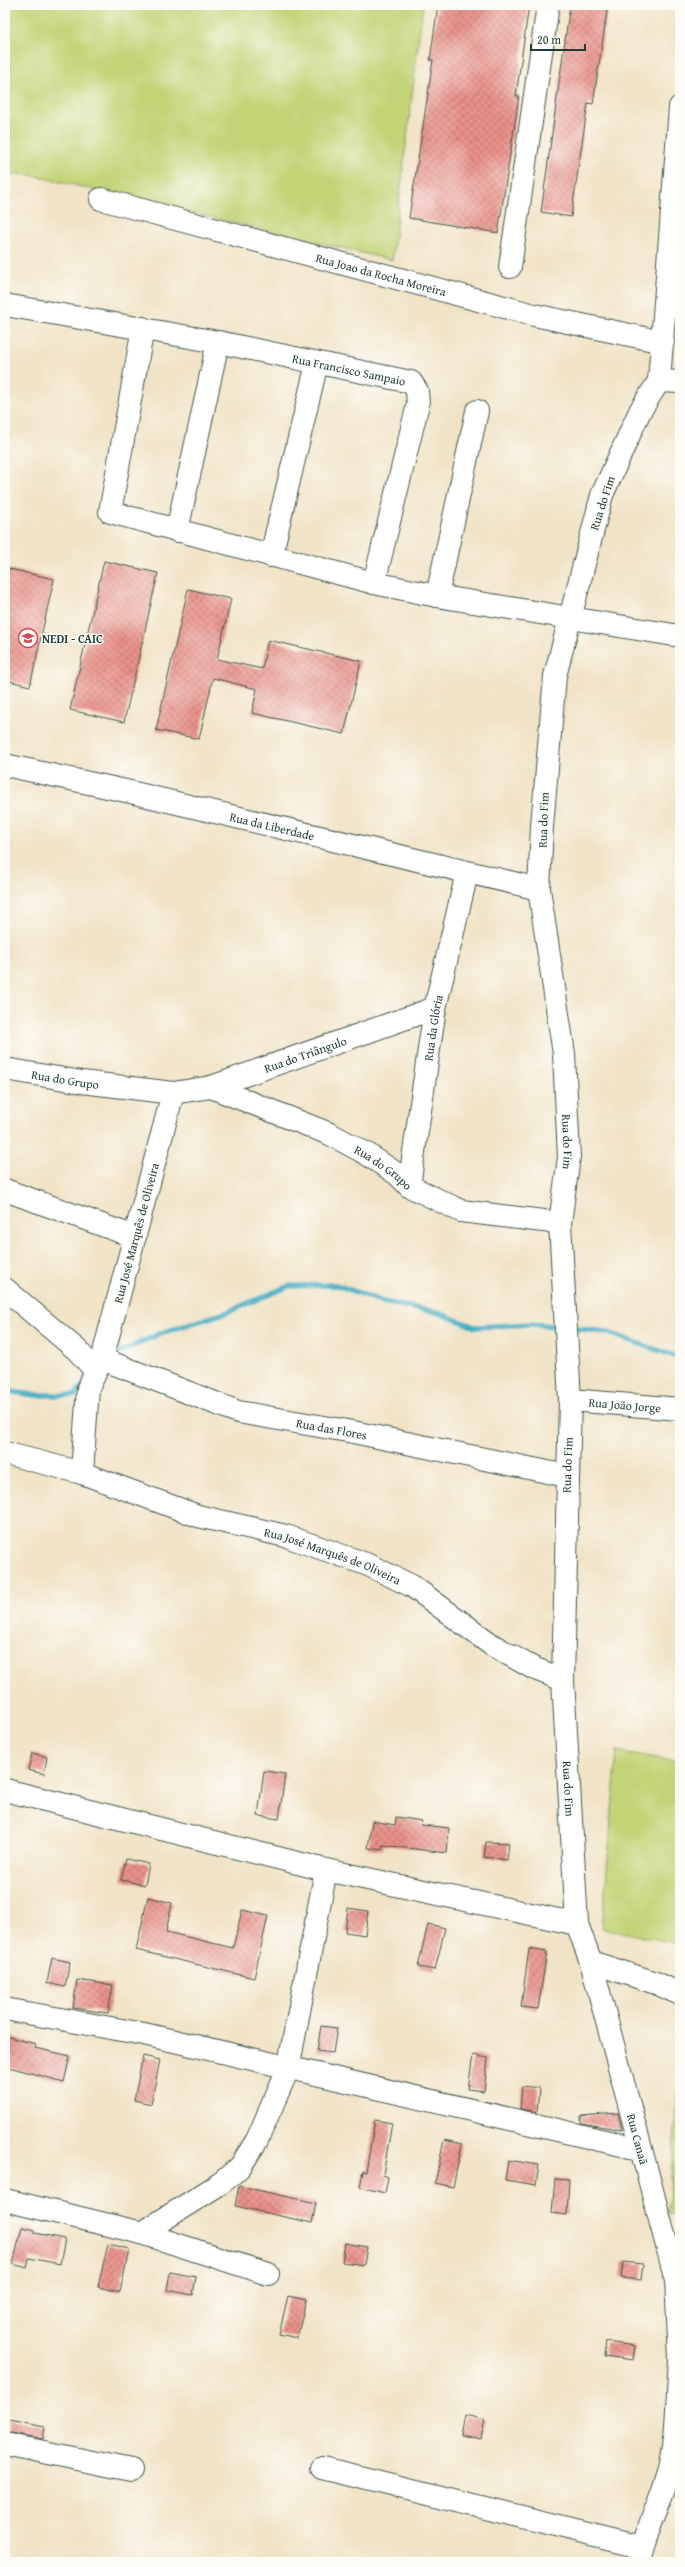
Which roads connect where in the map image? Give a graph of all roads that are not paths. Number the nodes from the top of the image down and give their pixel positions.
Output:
1 (548, 5) edge
2 (680, 108) edge
3 (101, 200) dead end
4 (675, 241) edge
5 (510, 267) dead end
6 (5, 305) edge
7 (143, 328) junction
8 (218, 342) junction
9 (663, 342) junction
10 (317, 363) junction
11 (670, 381) edge
12 (477, 411) dead end
13 (177, 531) junction
14 (271, 556) junction
15 (374, 583) junction
16 (437, 596) junction
17 (570, 617) junction
18 (680, 636) edge
19 (5, 765) edge
20 (467, 873) junction
21 (539, 889) junction
22 (435, 1008) junction
23 (5, 1069) edge
24 (212, 1088) junction
25 (173, 1093) junction
26 (409, 1186) junction
27 (5, 1190) edge
28 (560, 1222) junction
29 (135, 1237) junction
30 (5, 1289) edge
31 (95, 1362) junction
32 (570, 1400) junction
33 (680, 1409) edge
34 (5, 1453) edge
35 (82, 1473) junction
36 (567, 1476) junction
37 (563, 1680) junction
38 (5, 1790) edge
39 (326, 1870) junction
40 (577, 1924) junction
41 (591, 1962) junction
42 (680, 1994) edge
43 (5, 2009) edge
44 (288, 2069) junction
45 (639, 2149) junction
46 (5, 2200) edge
47 (142, 2233) junction
48 (674, 2252) edge
49 (268, 2274) dead end
50 (680, 2359) edge
51 (5, 2444) edge
52 (322, 2468) dead end
53 (131, 2470) dead end
54 (674, 2478) edge
55 (640, 2554) edge

1 - 5 street
2 - 4 street
3 - 9 street, Rua Joao da Rocha Moreira
4 - 9 street
6 - 7 street, Rua Francisco Sampaio
7 - 8 street, Rua Francisco Sampaio
7 - 13 street
8 - 10 street, Rua Francisco Sampaio
8 - 13 street
9 - 11 street
10 - 14 street
10 - 15 street, Rua Francisco Sampaio
11 - 17 street, Rua do Fim
12 - 16 street
13 - 14 street
14 - 15 street
15 - 16 street
16 - 17 street
17 - 18 street
17 - 21 street, Rua do Fim
19 - 20 street, Rua da Liberdade
20 - 21 street, Rua da Liberdade
20 - 22 street, Rua da Glória
21 - 28 street, Rua do Fim
22 - 24 street, Rua do Triângulo
22 - 26 street, Rua da Glória
23 - 25 street, Rua do Grupo
24 - 25 street, Rua do Triângulo
24 - 26 street, Rua do Grupo
25 - 29 street, Rua José Marquês de Oliveira
26 - 28 street, Rua do Grupo
27 - 29 street
28 - 32 street, Rua do Fim
29 - 31 street, Rua José Marquês de Oliveira
30 - 31 street, Rua das Flores
31 - 35 street, Rua José Marquês de Oliveira
31 - 36 street, Rua das Flores
32 - 33 street, Rua João Jorge
32 - 36 street, Rua do Fim
34 - 35 street, Rua José Marquês de Oliveira
35 - 37 street, Rua José Marquês de Oliveira
36 - 37 street, Rua do Fim
37 - 40 street, Rua do Fim
38 - 39 street
39 - 40 street
39 - 44 street
40 - 41 street, Rua Canaã
41 - 42 street
41 - 45 street, Rua Canaã
43 - 44 street
44 - 45 street
44 - 47 street
45 - 48 street, Rua Canaã
46 - 47 street
47 - 49 street
48 - 50 street, Rua Canaã
50 - 54 street, Rua Canaã
51 - 53 street
52 - 55 street
54 - 55 street, Rua Canaã

